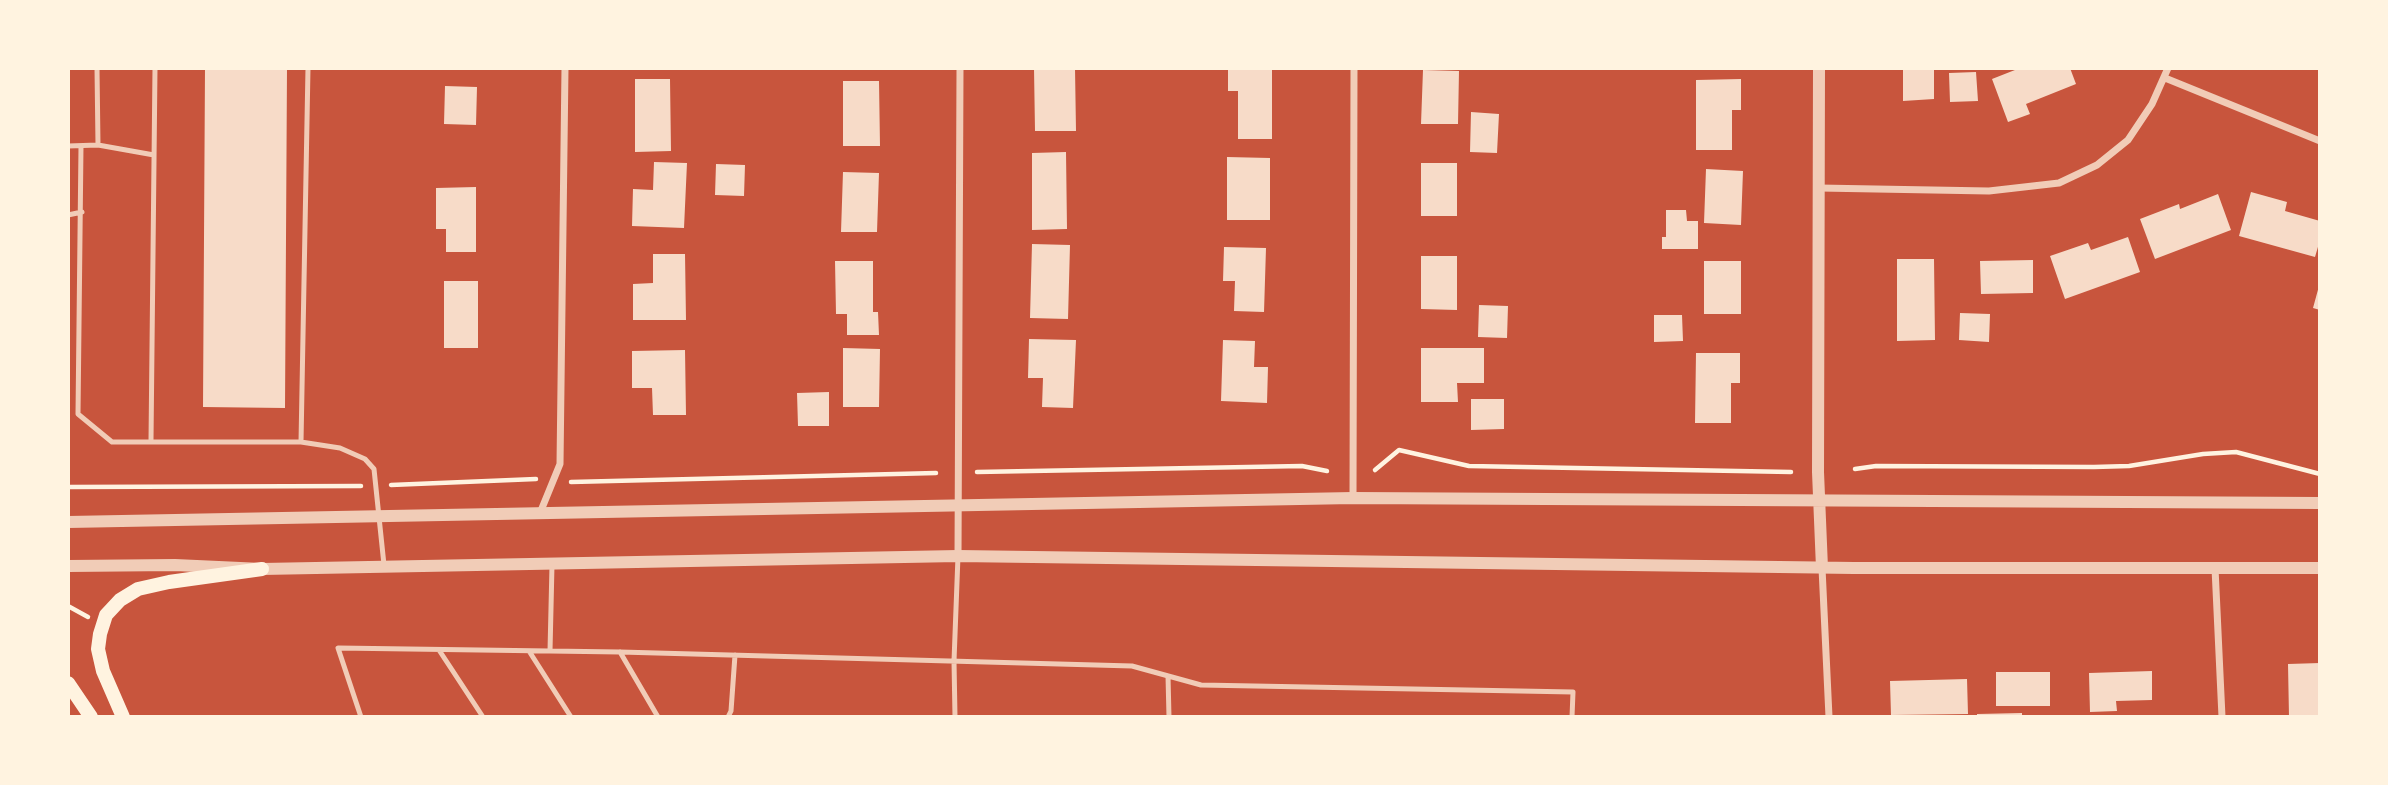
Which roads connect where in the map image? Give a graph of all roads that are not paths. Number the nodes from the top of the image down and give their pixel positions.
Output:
1 (97, 68) edge
2 (156, 68) edge
3 (308, 68) edge
4 (565, 68) edge
5 (960, 68) edge
6 (1354, 68) edge
7 (1819, 68) edge
8 (2168, 68) edge
9 (2165, 78) junction
10 (2320, 141) edge
11 (98, 145) junction
12 (68, 146) edge
13 (81, 146) junction
14 (154, 155) junction
15 (1819, 188) junction
16 (82, 212) junction
17 (68, 215) edge
18 (78, 414) junction
19 (68, 417) edge
20 (151, 440) junction
21 (302, 442) junction
22 (1353, 498) junction
23 (1819, 500) junction
24 (2320, 503) edge
25 (959, 505) junction
26 (539, 514) junction
27 (379, 517) junction
28 (68, 522) edge
29 (958, 556) junction
30 (384, 565) junction
31 (552, 565) junction
32 (68, 566) edge
33 (1822, 568) junction
34 (2215, 568) junction
35 (2320, 568) edge
36 (262, 569) junction
37 (439, 650) junction
38 (529, 651) junction
39 (550, 651) junction
40 (620, 652) junction
41 (735, 655) junction
42 (954, 661) junction
43 (1168, 676) junction
44 (68, 683) edge
45 (91, 717) edge
46 (124, 717) edge
47 (361, 717) edge
48 (483, 717) edge
49 (571, 717) edge
50 (658, 717) edge
51 (729, 717) edge
52 (954, 717) edge
53 (1169, 717) edge
54 (1572, 717) edge
55 (1829, 717) edge
56 (2222, 717) edge

1 - 11 lane
2 - 14 lane
3 - 21 lane
4 - 26 street
5 - 25 street
6 - 22 street
7 - 15 street
8 - 9 street
9 - 10 street
9 - 15 street
11 - 13 lane
11 - 14 lane
12 - 13 lane
13 - 16 lane
14 - 20 lane
15 - 23 street
16 - 17 lane
16 - 18 lane
18 - 19 lane
18 - 20 lane
20 - 21 lane
21 - 27 lane
22 - 23 street
22 - 25 street
23 - 24 street
23 - 33 street
25 - 26 street
25 - 29 street
26 - 27 street
27 - 28 street
27 - 30 lane
29 - 31 street
29 - 33 street
29 - 42 lane
30 - 31 street
30 - 36 street
31 - 39 lane
32 - 36 street
33 - 34 street
33 - 55 street
34 - 35 street
34 - 56 street
36 - 46 main road
37 - 38 lane
37 - 47 lane
37 - 48 lane
38 - 39 lane
38 - 49 lane
39 - 40 lane
40 - 41 lane
40 - 50 lane
41 - 42 lane
41 - 51 lane
42 - 43 lane
42 - 52 lane
43 - 53 lane
43 - 54 lane
44 - 45 main road

